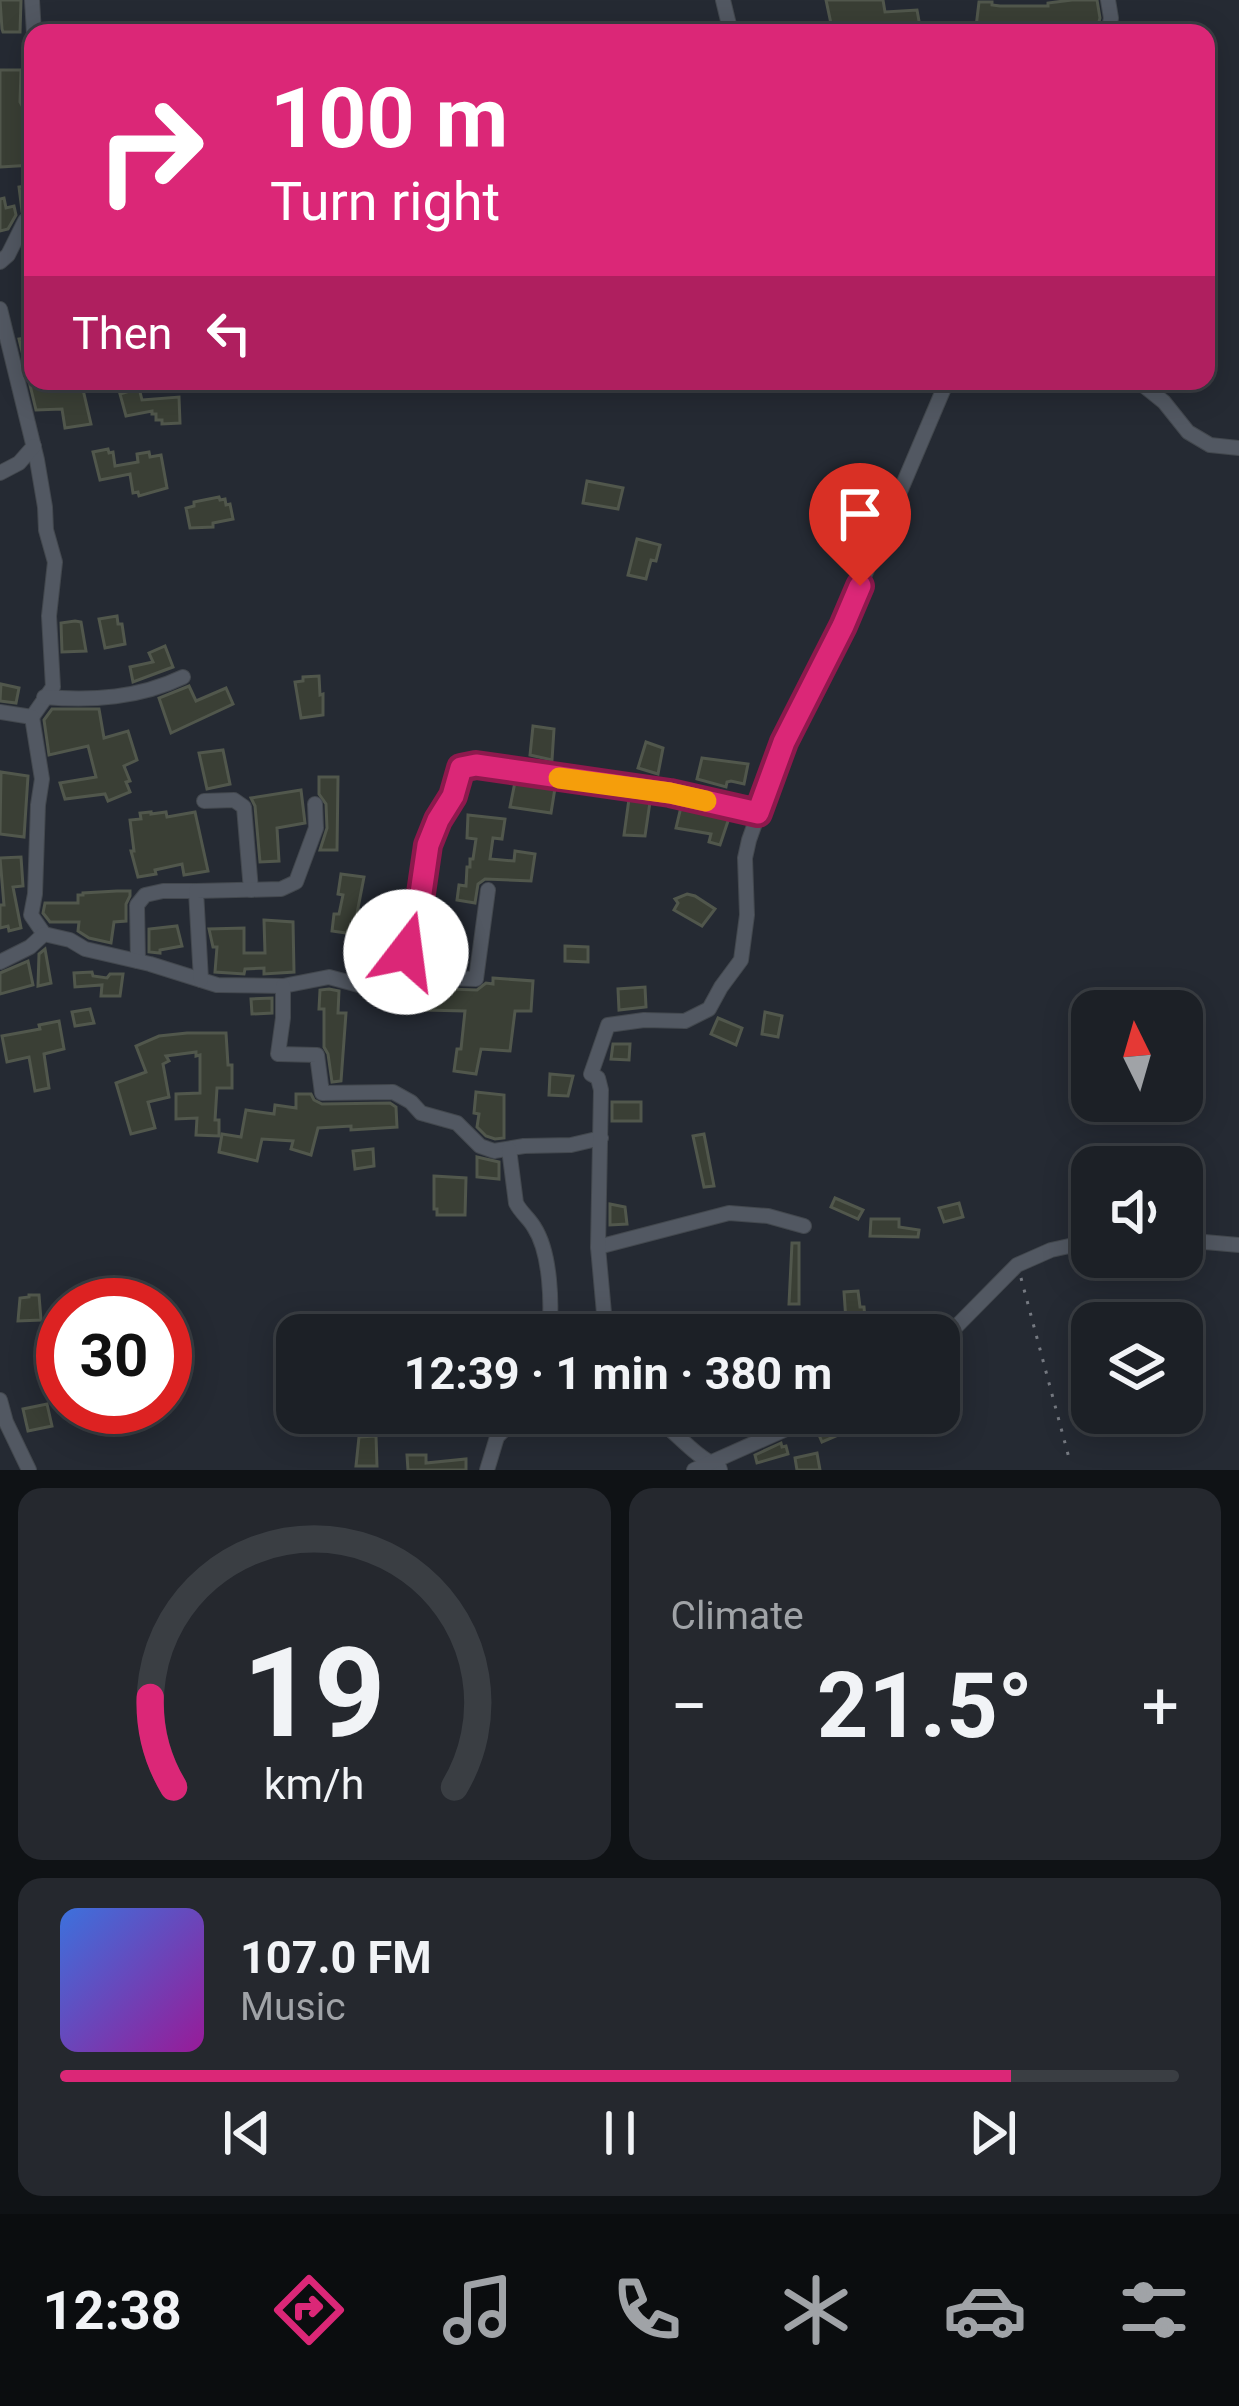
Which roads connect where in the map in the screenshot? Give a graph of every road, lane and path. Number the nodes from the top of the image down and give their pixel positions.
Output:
1 (24, 223) edge
2 (0, 262) edge
3 (0, 309) edge
4 (943, 390) edge
5 (1149, 390) edge
6 (34, 446) junction
7 (1239, 448) edge
8 (0, 473) edge
9 (183, 677) dead end
10 (44, 697) junction
11 (0, 712) edge
12 (32, 717) junction
13 (204, 801) dead end
14 (315, 804) dead end
15 (758, 813) junction
16 (251, 890) junction
17 (488, 890) dead end
18 (196, 891) junction
19 (44, 934) junction
20 (138, 961) junction
21 (0, 962) edge
22 (202, 980) junction
23 (400, 981) junction
24 (283, 986) junction
25 (601, 1138) junction
26 (509, 1149) junction
27 (804, 1226) dead end
28 (1203, 1242) edge
29 (1071, 1246) edge
30 (1239, 1246) edge
31 (598, 1247) junction
32 (1017, 1265) junction
33 (550, 1314) edge
34 (604, 1314) edge
35 (960, 1323) edge
36 (0, 1400) edge
37 (500, 1434) edge
38 (677, 1434) edge
39 (777, 1434) edge
40 (1069, 1458) dead end
41 (707, 1467) edge
42 (29, 1470) edge
43 (487, 1470) edge

1 - 2 street
3 - 6 street
4 - 15 street
5 - 7 street
6 - 8 street
6 - 10 street
9 - 10 street
10 - 12 street
11 - 12 street
12 - 19 street
13 - 16 street
14 - 16 street
15 - 23 street
15 - 25 street
16 - 18 street
17 - 23 street
18 - 20 street
18 - 22 street
19 - 20 street
19 - 21 street
20 - 22 street
22 - 24 street
23 - 24 street
24 - 26 street
25 - 26 street
25 - 31 street
26 - 33 street
27 - 31 street
28 - 30 street
29 - 32 street
31 - 34 street
32 - 35 street
32 - 40 path
36 - 42 street
37 - 43 street
38 - 41 street
39 - 41 street

